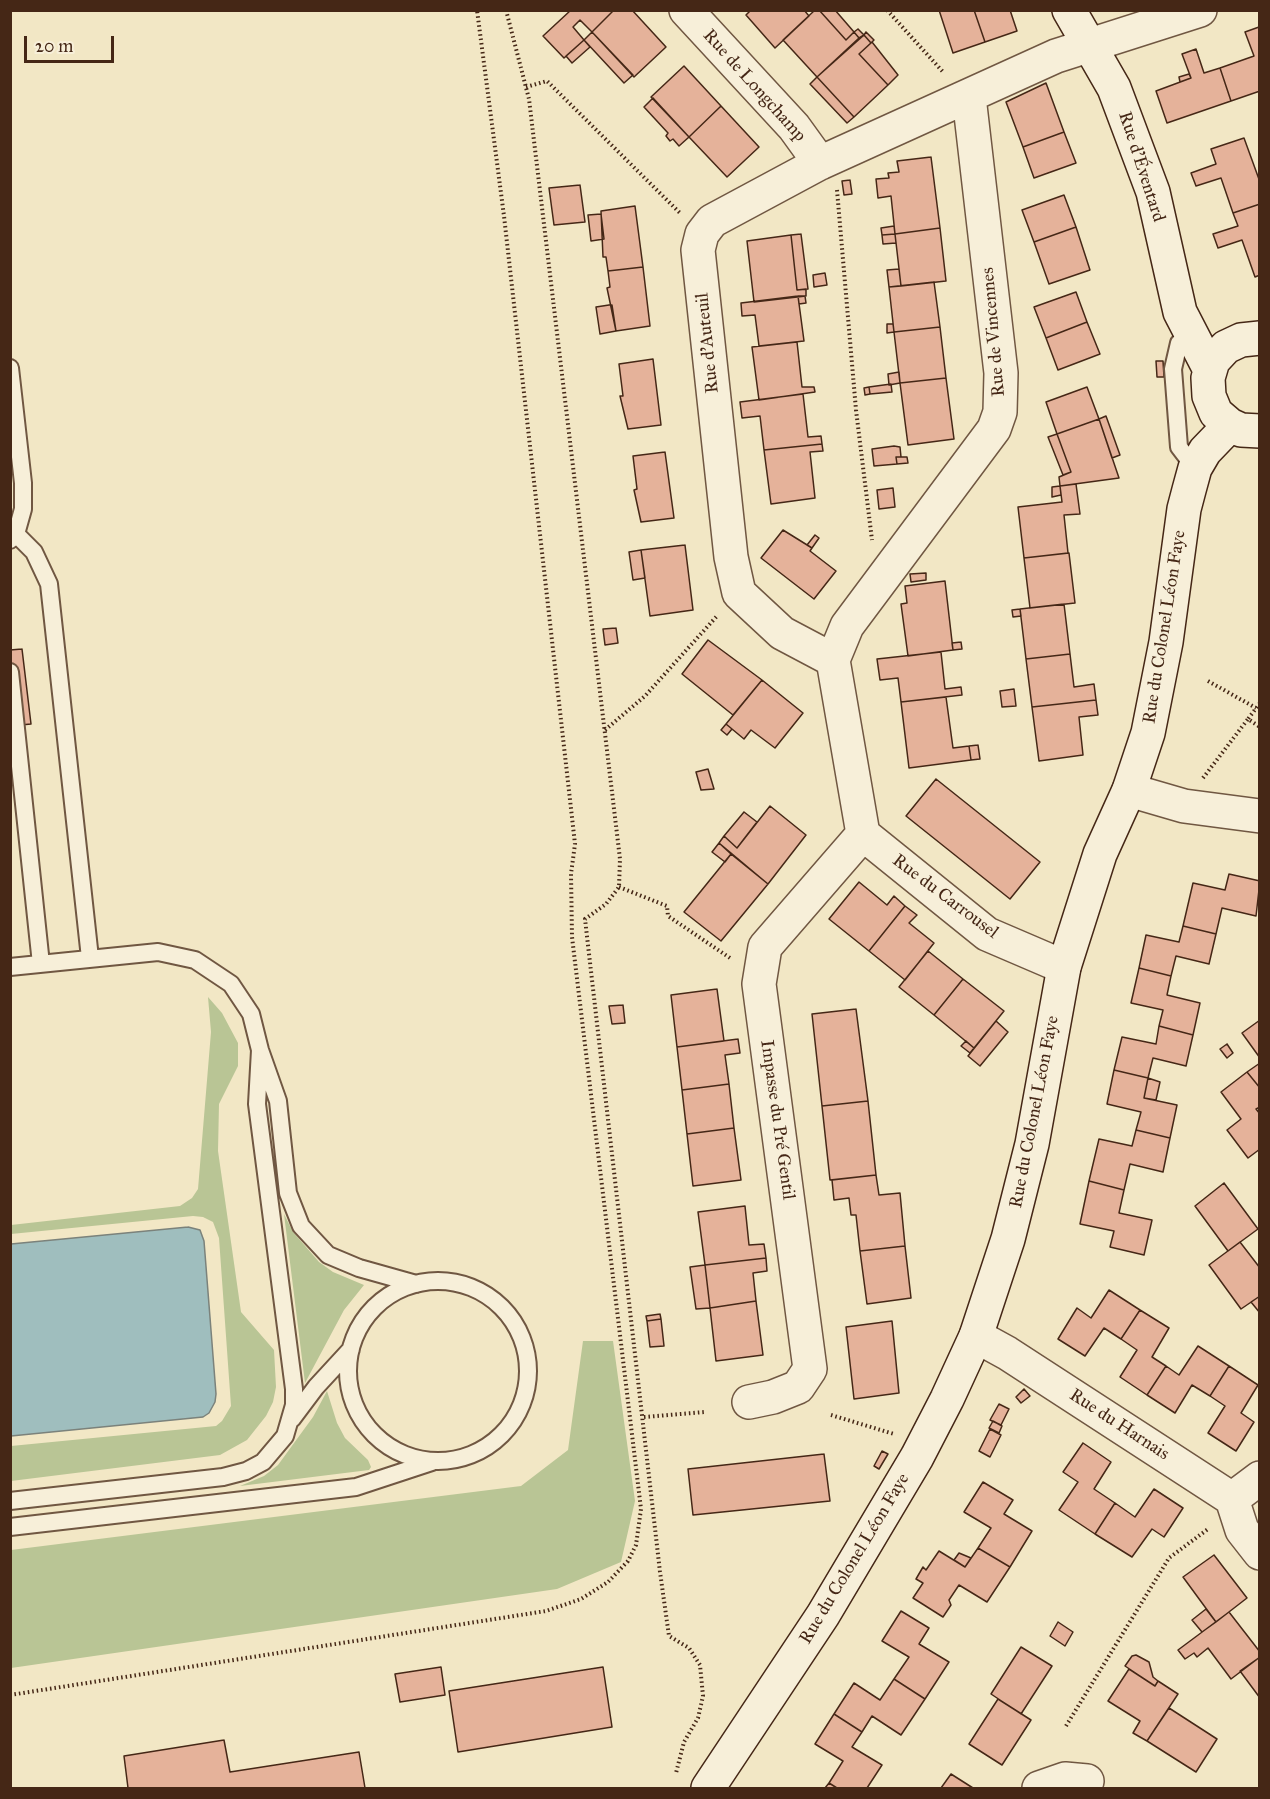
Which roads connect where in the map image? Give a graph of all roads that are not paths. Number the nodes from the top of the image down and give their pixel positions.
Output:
1 (686, 10) edge
2 (1069, 10) edge
3 (1200, 10) edge
4 (1090, 46) junction
5 (959, 88) junction
6 (828, 175) junction
7 (1192, 332) junction
8 (1260, 338) edge
9 (1218, 359) junction
10 (10, 368) edge
11 (1245, 428) edge
12 (1195, 468) junction
13 (17, 484) edge
14 (13, 537) edge
15 (833, 660) junction
16 (10, 672) edge
17 (1129, 790) junction
18 (1260, 816) edge
19 (863, 834) junction
20 (90, 958) junction
21 (40, 964) junction
22 (10, 967) edge
23 (1064, 968) junction
24 (260, 1050) junction
25 (416, 1284) junction
26 (976, 1336) junction
27 (351, 1349) junction
28 (749, 1402) dead end
29 (291, 1421) junction
30 (436, 1461) junction
31 (1260, 1478) edge
32 (1232, 1499) junction
33 (10, 1501) edge
34 (10, 1527) edge
35 (1260, 1553) edge
36 (1087, 1781) dead end
37 (708, 1788) edge
38 (1039, 1788) edge

1 - 6 street, Rue de Longchamp
2 - 4 street, Rue d'Éventard
3 - 4 street, Rue d'Auteuil
4 - 5 street, Rue d'Auteuil
4 - 7 street, Rue d'Éventard
5 - 6 street, Rue d'Auteuil
5 - 15 street, Rue de Vincennes
6 - 15 street, Rue d'Auteuil
7 - 9 street, Rue d'Éventard
7 - 12 lane
8 - 9 street
9 - 11 street
10 - 13 lane
11 - 12 street, Rue du Colonel Léon Faye
12 - 17 street, Rue du Colonel Léon Faye
13 - 14 lane
14 - 20 lane
15 - 19 street
16 - 21 lane
17 - 18 street
17 - 23 street, Rue du Colonel Léon Faye
19 - 23 street, Rue du Carrousel
19 - 28 street, Impasse du Pré Gentil
20 - 21 lane
20 - 24 lane
21 - 22 lane
23 - 26 street, Rue du Colonel Léon Faye
24 - 25 lane
24 - 29 lane
25 - 27 lane
25 - 30 lane
26 - 32 street, Rue du Harnais
26 - 37 street, Rue du Colonel Léon Faye
27 - 29 lane
27 - 30 lane
29 - 33 lane
30 - 34 lane
31 - 32 street
32 - 35 street
36 - 38 street

